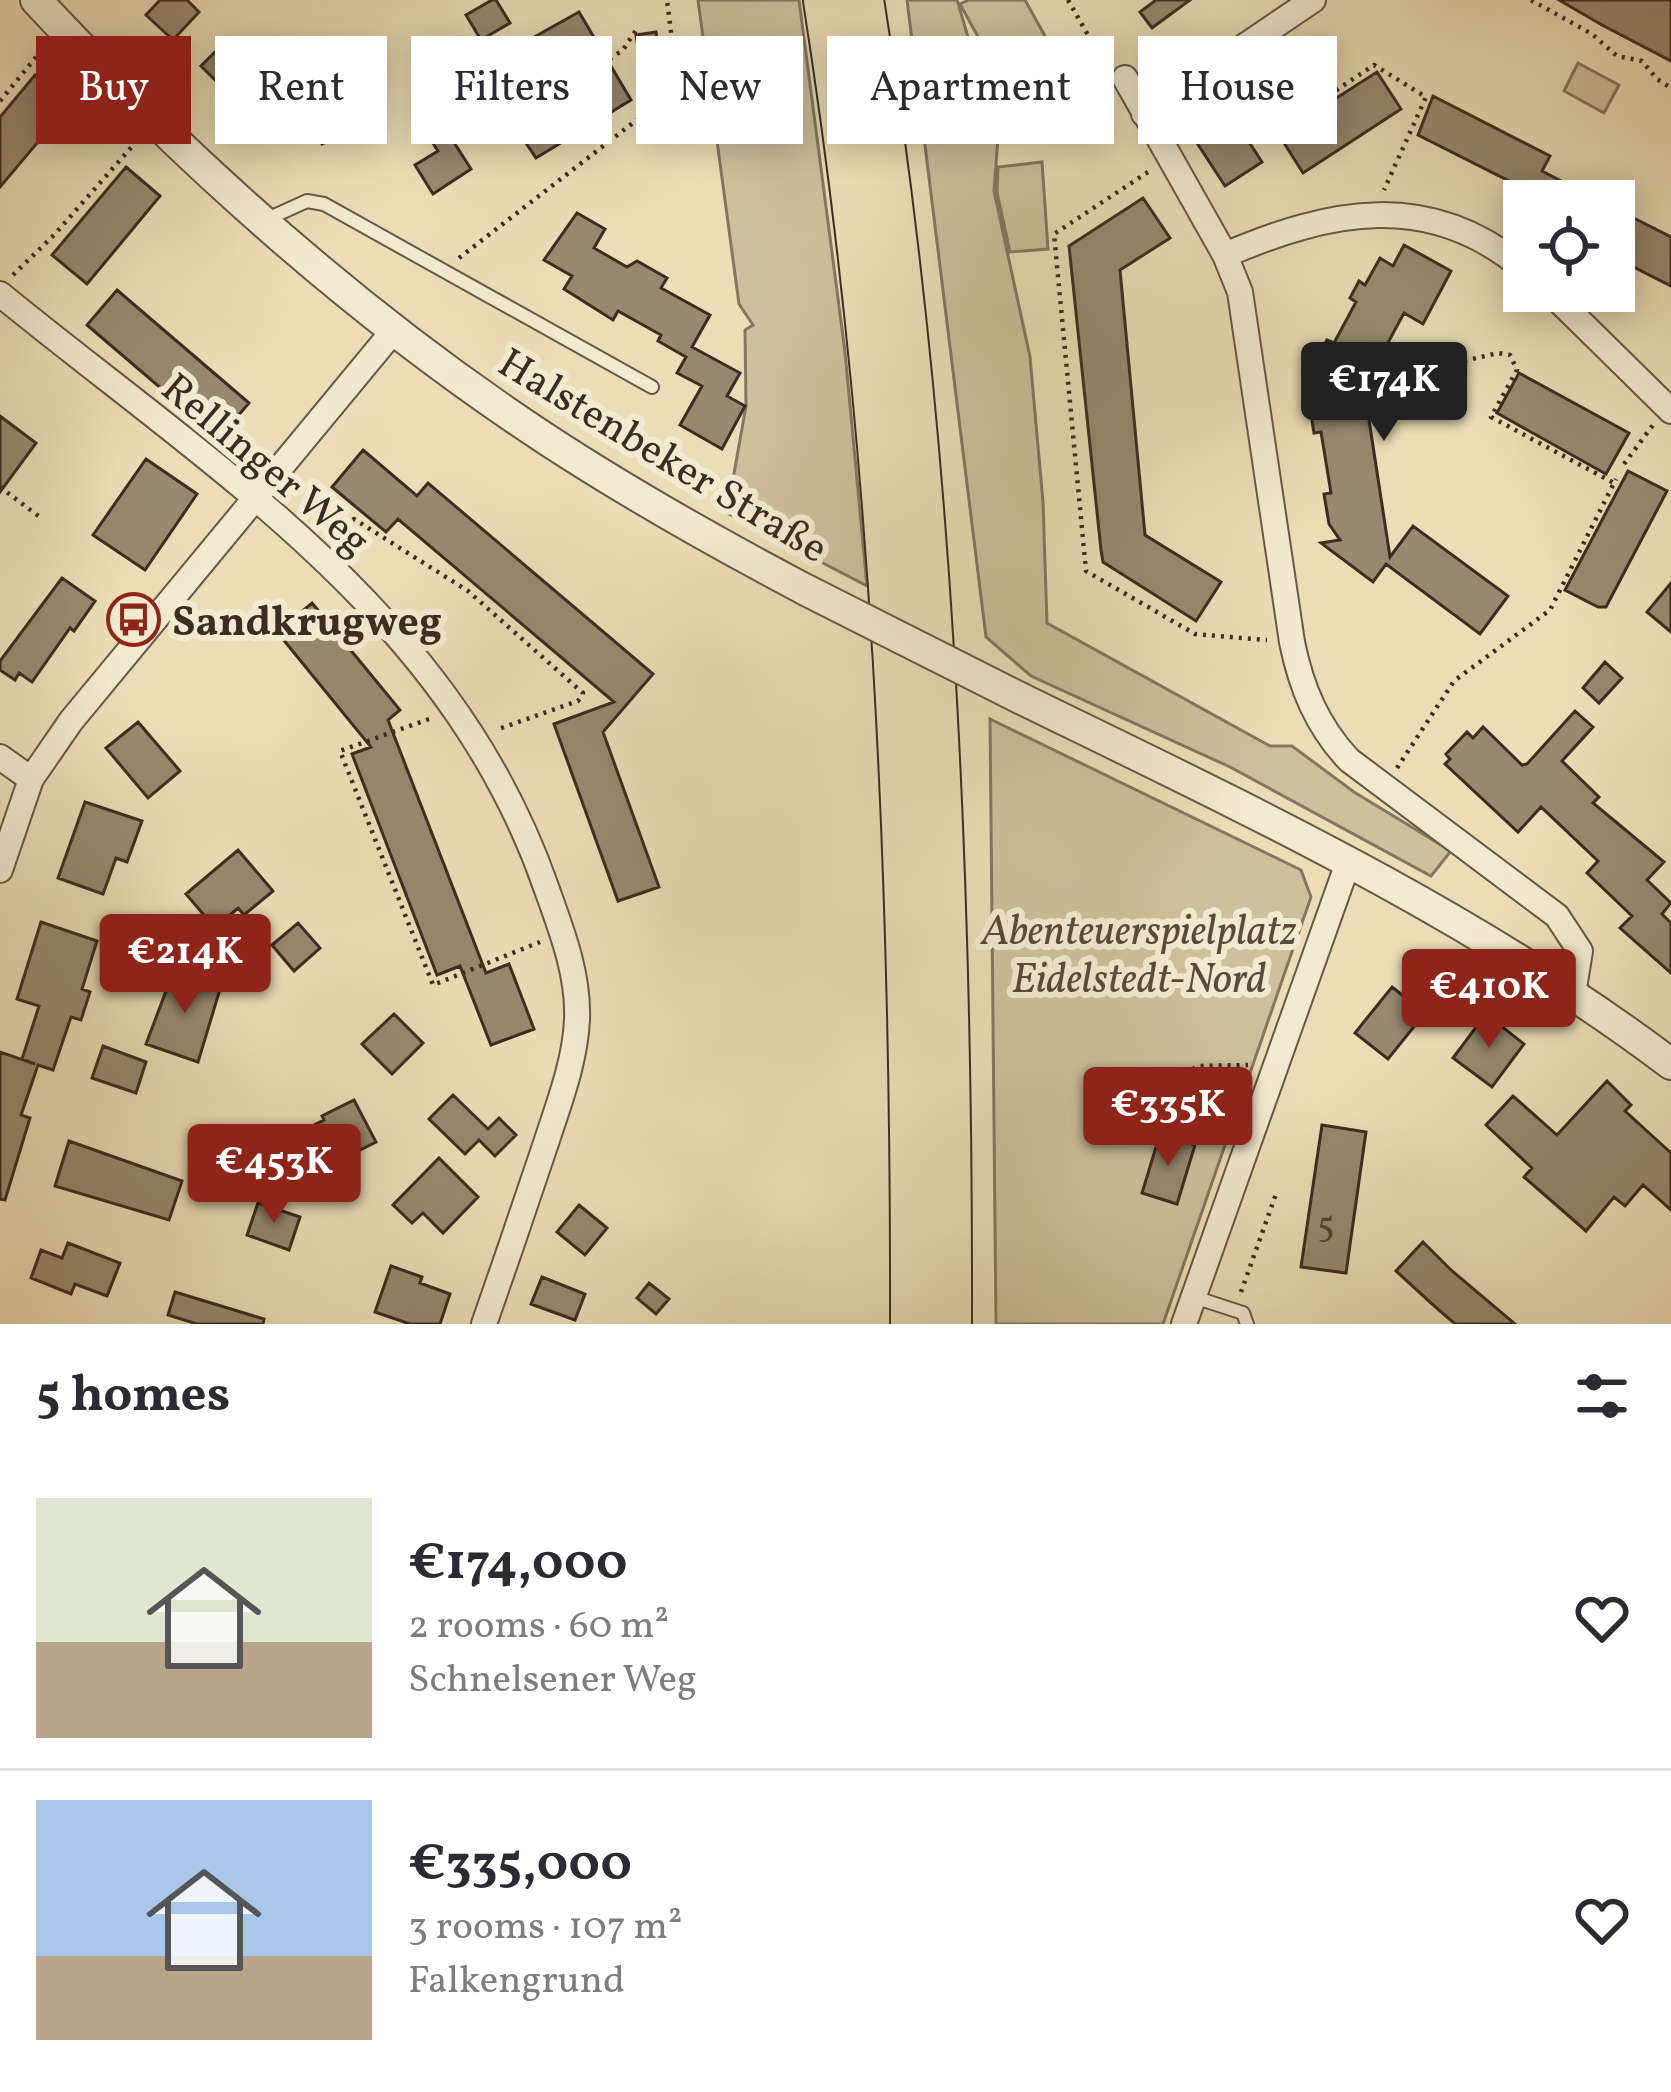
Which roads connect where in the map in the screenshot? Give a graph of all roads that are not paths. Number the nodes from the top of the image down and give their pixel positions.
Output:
1 (36, 0) edge
2 (825, 0) edge
3 (862, 0) edge
4 (1313, 0) edge
5 (1259, 36) edge
6 (1125, 78) road end
7 (1138, 103) edge
8 (1160, 144) edge
9 (262, 221) junction
10 (1503, 254) edge
11 (1225, 255) junction
12 (0, 291) edge
13 (1568, 312) edge
14 (395, 329) junction
15 (652, 388) dead end
16 (1662, 418) edge
17 (255, 497) junction
18 (0, 758) edge
19 (31, 779) junction
20 (1342, 856) junction
21 (0, 870) edge
22 (1573, 994) junction
23 (1671, 1064) edge
24 (1194, 1297) junction
25 (484, 1324) edge
26 (912, 1324) edge
27 (950, 1324) edge
28 (1184, 1324) edge
29 (1247, 1324) edge

1 - 9 street, Halstenbeker Straße
2 - 26 highway
3 - 27 highway
4 - 5 street
6 - 7 street
8 - 11 street
9 - 14 street, Halstenbeker Straße
9 - 15 lane
10 - 11 street
11 - 22 street
12 - 17 street, Rellinger Weg
13 - 16 street
14 - 17 street
14 - 20 street, Halstenbeker Straße, bridge
17 - 19 street
17 - 25 street, Rellinger Weg
18 - 19 street
19 - 21 street
20 - 22 street, Halstenbeker Straße
20 - 24 street
22 - 23 street, Halstenbeker Straße
24 - 28 street
24 - 29 lane

